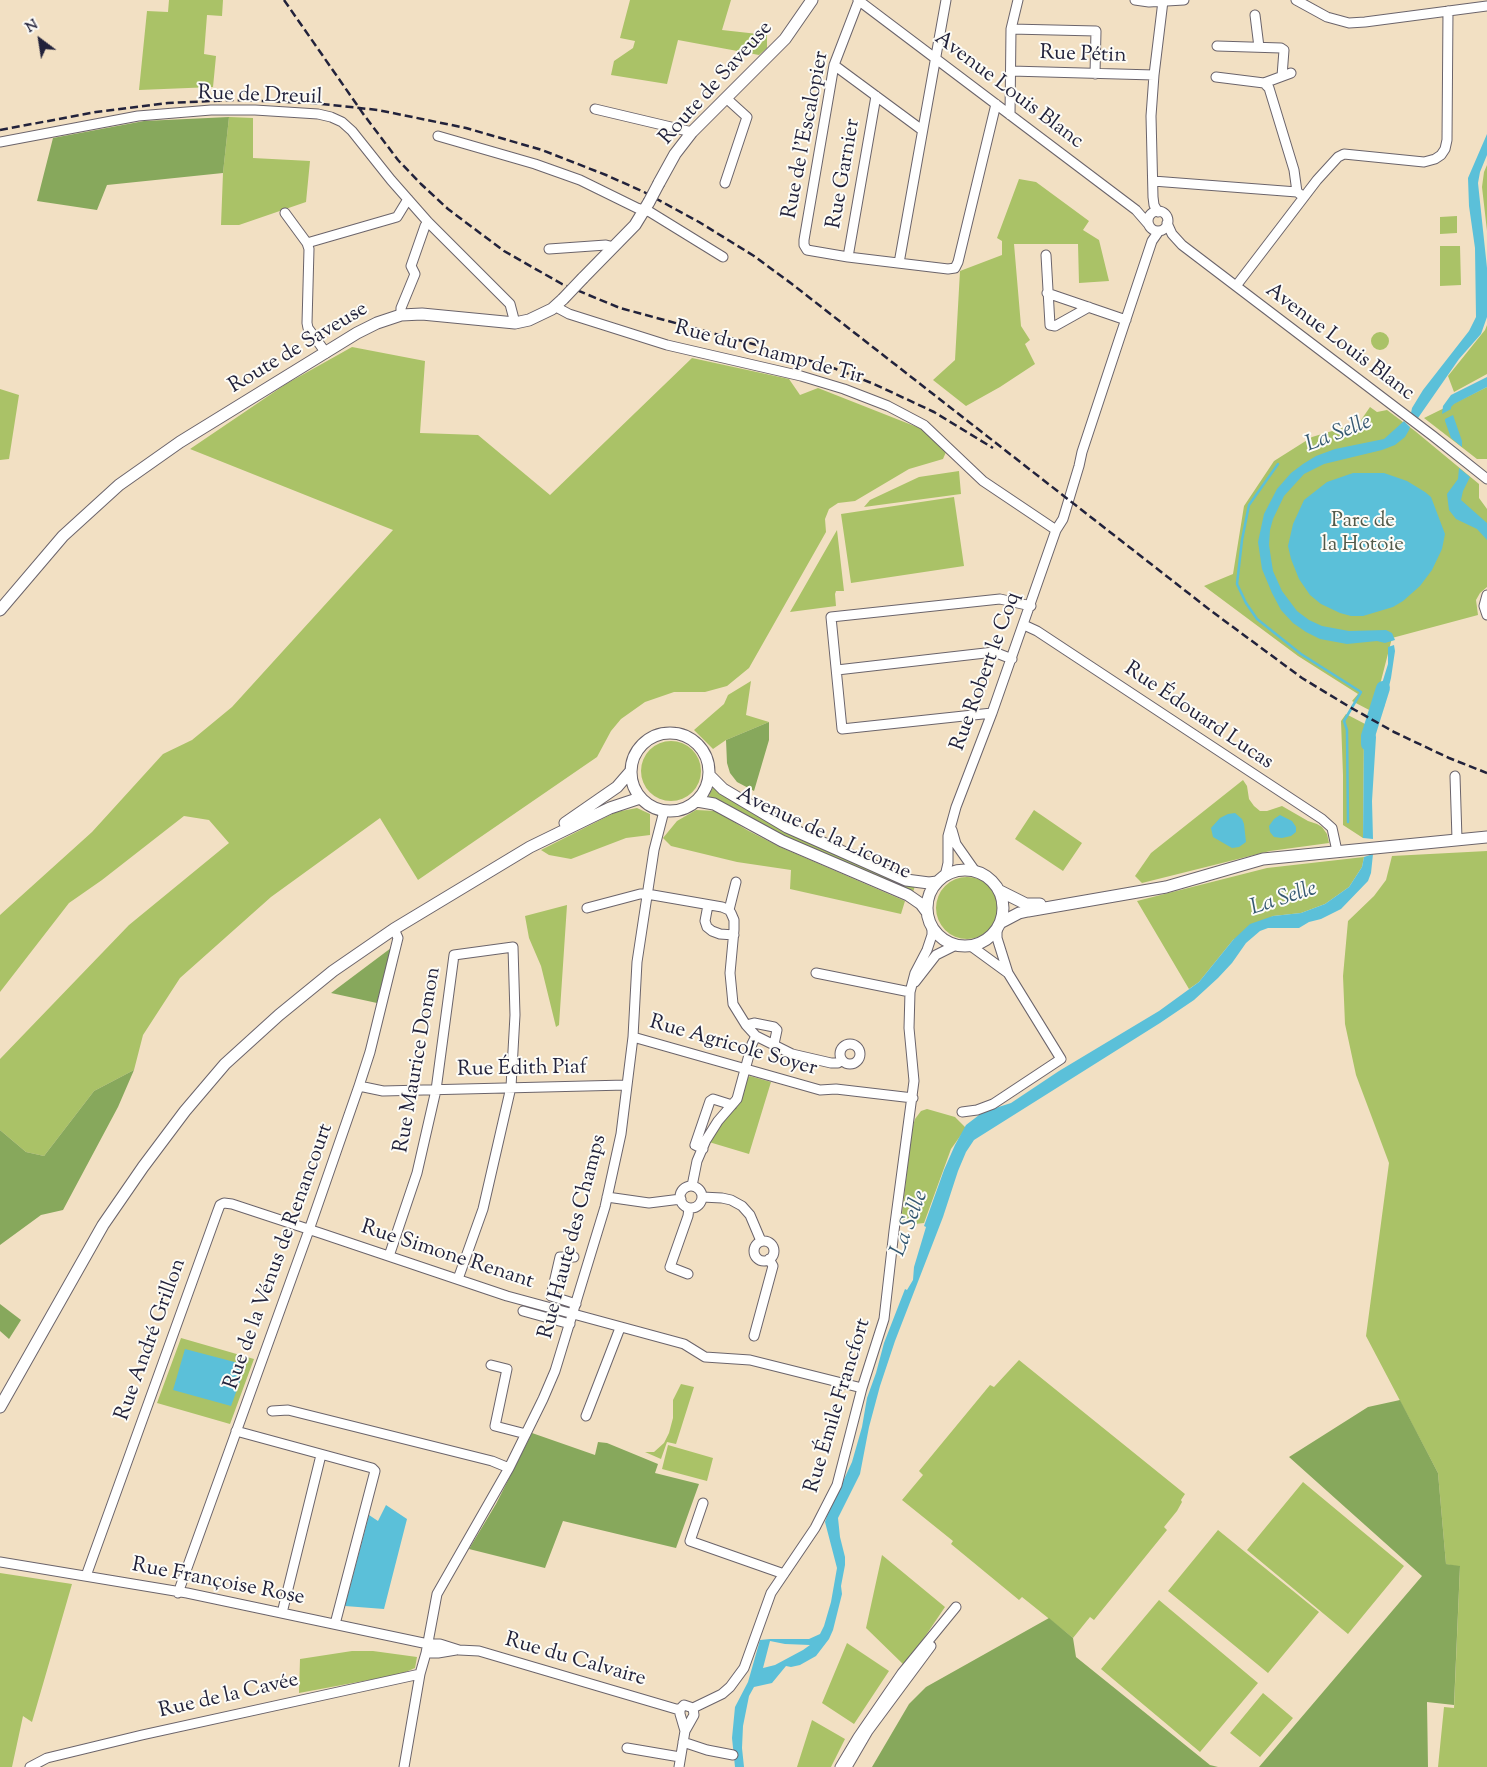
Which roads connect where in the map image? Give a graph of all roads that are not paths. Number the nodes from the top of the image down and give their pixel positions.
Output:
1 (812, 0) edge
2 (858, 0) edge
3 (946, 0) edge
4 (1018, 0) edge
5 (1135, 0) edge
6 (1184, 0) edge
7 (1296, 0) edge
8 (1163, 1) junction
9 (1487, 6) edge
10 (1448, 11) junction
11 (1255, 15) dead end
12 (1011, 29) junction
13 (1217, 46) dead end
14 (1259, 47) junction
15 (935, 58) junction
16 (834, 65) junction
17 (1010, 71) junction
18 (1095, 74) junction
19 (1154, 75) junction
20 (1216, 77) dead end
21 (1264, 83) junction
22 (876, 96) junction
23 (726, 98) junction
24 (996, 104) junction
25 (594, 109) dead end
26 (1010, 115) junction
27 (922, 130) junction
28 (692, 132) junction
29 (438, 136) dead end
30 (0, 142) edge
31 (1153, 181) junction
32 (725, 183) dead end
33 (1301, 194) junction
34 (408, 199) junction
35 (647, 206) junction
36 (1136, 210) junction
37 (285, 213) dead end
38 (1155, 213) junction
39 (428, 222) junction
40 (1158, 227) junction
41 (307, 243) junction
42 (614, 247) junction
43 (549, 250) dead end
44 (1046, 256) dead end
45 (723, 257) dead end
46 (848, 257) junction
47 (899, 263) junction
48 (1236, 286) junction
49 (1047, 293) junction
50 (560, 303) junction
51 (1089, 307) junction
52 (401, 315) junction
53 (1126, 320) junction
54 (516, 323) junction
55 (326, 353) junction
56 (1487, 479) edge
57 (1056, 530) junction
58 (1487, 596) edge
59 (1031, 606) junction
60 (0, 610) edge
61 (1487, 615) edge
62 (1024, 625) junction
63 (1012, 659) junction
64 (837, 670) junction
65 (992, 713) junction
66 (630, 772) junction
67 (710, 776) junction
68 (1455, 776) dead end
69 (640, 798) junction
70 (697, 801) junction
71 (664, 811) junction
72 (952, 825) junction
73 (1487, 837) edge
74 (1457, 839) junction
75 (530, 847) junction
76 (1336, 851) junction
77 (975, 871) junction
78 (941, 879) junction
79 (736, 882) dead end
80 (1000, 891) junction
81 (647, 894) junction
82 (1074, 902) junction
83 (708, 905) junction
84 (587, 908) dead end
85 (728, 910) junction
86 (927, 912) junction
87 (932, 926) junction
88 (999, 926) junction
89 (394, 929) junction
90 (734, 935) junction
91 (956, 945) junction
92 (971, 946) junction
93 (816, 973) dead end
94 (1008, 973) junction
95 (911, 989) junction
96 (746, 1025) junction
97 (756, 1036) junction
98 (633, 1037) junction
99 (774, 1044) junction
100 (842, 1060) dead end
101 (745, 1068) junction
102 (626, 1085) junction
103 (359, 1086) junction
104 (510, 1087) junction
105 (436, 1090) junction
106 (913, 1098) junction
107 (732, 1105) junction
108 (962, 1112) dead end
109 (702, 1149) junction
110 (692, 1186) junction
111 (607, 1196) junction
112 (702, 1197) junction
113 (681, 1199) junction
114 (689, 1208) junction
115 (309, 1230) junction
116 (760, 1241) junction
117 (389, 1256) junction
118 (574, 1257) dead end
119 (770, 1259) junction
120 (688, 1274) dead end
121 (458, 1279) junction
122 (575, 1309) junction
123 (523, 1311) dead end
124 (570, 1324) junction
125 (620, 1328) junction
126 (754, 1336) dead end
127 (491, 1365) dead end
128 (862, 1388) junction
129 (0, 1407) edge
130 (272, 1411) dead end
131 (586, 1416) dead end
132 (236, 1431) junction
133 (526, 1434) junction
134 (321, 1455) junction
135 (509, 1468) junction
136 (703, 1503) dead end
137 (0, 1562) edge
138 (784, 1574) junction
139 (86, 1576) junction
140 (178, 1592) junction
141 (282, 1613) junction
142 (335, 1624) junction
143 (427, 1648) junction
144 (420, 1674) junction
145 (692, 1708) joint
146 (684, 1715) junction
147 (683, 1742) junction
148 (627, 1748) dead end
149 (733, 1755) dead end
150 (680, 1757) junction
151 (30, 1767) edge
152 (404, 1767) edge
153 (679, 1767) edge
154 (840, 1767) edge
155 (848, 1767) edge

1 - 23 main road, Route de Saveuse
2 - 15 street, Avenue Louis Blanc
2 - 16 street, Rue de l'Escalopier
3 - 15 street
4 - 12 street
5 - 8 street
6 - 8 street
7 - 10 street
8 - 19 street
9 - 10 street
10 - 33 street
11 - 14 street
12 - 17 street
12 - 18 street
13 - 14 street
14 - 21 street
15 - 24 street, Avenue Louis Blanc
15 - 27 street
16 - 22 street
16 - 46 street, Rue de l'Escalopier
17 - 18 street, Rue Pétin
17 - 26 street
18 - 19 street, Rue Pétin
19 - 31 street
20 - 21 street
21 - 33 street
22 - 27 street
22 - 46 street, Rue Garnier
23 - 28 main road, Route de Saveuse
23 - 32 street
24 - 26 street, Avenue Louis Blanc
24 - 47 street
25 - 28 street
26 - 36 street, Avenue Louis Blanc
27 - 47 street
28 - 35 main road, Route de Saveuse, bridge
29 - 35 street
30 - 34 street, Rue de Dreuil
31 - 33 street
31 - 38 street
33 - 48 street
34 - 39 street, Rue de Dreuil
34 - 41 street
35 - 42 main road, Route de Saveuse
35 - 45 street
36 - 38 street, Avenue Louis Blanc
36 - 40 street, Avenue Louis Blanc
37 - 41 street
38 - 40 street
38 - 40 street
39 - 52 street
39 - 54 street, Rue de Dreuil
40 - 48 street, Avenue Louis Blanc
40 - 53 street
41 - 55 street
42 - 43 street
42 - 50 main road, Route de Saveuse, bridge
44 - 49 street
46 - 47 street
48 - 56 street, Avenue Louis Blanc
49 - 51 street
49 - 51 street
50 - 54 main road, Route de Saveuse
50 - 57 street, Rue du Champ de Tir
51 - 53 street
52 - 54 main road, Route de Saveuse
52 - 55 main road, Route de Saveuse
53 - 57 street, Rue Robert le Coq
55 - 60 main road, Route de Saveuse
57 - 59 street, Rue Robert le Coq
58 - 61 street
59 - 62 street, Rue Robert le Coq
59 - 64 street
62 - 63 street, Rue Robert le Coq
62 - 76 street, Rue Édouard Lucas
63 - 64 street
63 - 65 street, Rue Robert le Coq
64 - 65 street
65 - 72 street, Rue Robert le Coq
66 - 67 main road
66 - 69 main road
66 - 75 main road
67 - 70 main road
67 - 78 main road, Avenue de la Licorne
68 - 74 street
69 - 71 main road
69 - 75 main road
70 - 71 main road
70 - 86 main road, Avenue de la Licorne
71 - 81 street, Rue Haute des Champs
72 - 77 street
72 - 78 street, Rue Robert le Coq
73 - 74 main road
74 - 76 main road
75 - 89 main road
76 - 82 main road
77 - 78 main road
77 - 80 main road
78 - 86 main road
79 - 85 street
80 - 82 main road
80 - 88 main road
81 - 83 street
81 - 84 street
81 - 98 street, Rue Haute des Champs
82 - 88 main road
83 - 85 street
83 - 90 street
85 - 90 street
86 - 87 main road
87 - 91 main road
87 - 95 street
88 - 92 main road
88 - 94 street
89 - 103 street, Rue de la Vénus de Renancourt
89 - 129 main road
90 - 96 street
91 - 92 main road
91 - 95 street
92 - 94 street
93 - 95 street
94 - 108 street
95 - 106 street
96 - 97 street
96 - 99 street
97 - 99 street
97 - 101 street
98 - 101 street, Rue Agricole Soyer
98 - 102 street, Rue Haute des Champs
99 - 100 street
101 - 106 street, Rue Agricole Soyer
101 - 107 street
102 - 104 street, Rue Édith Piaf
102 - 111 street, Rue Haute des Champs
103 - 105 street, Rue Édith Piaf
103 - 115 street, Rue de la Vénus de Renancourt
104 - 105 street, Rue Édith Piaf
104 - 105 street, Rue Maurice Domon
104 - 121 street
105 - 117 street, Rue Maurice Domon
106 - 128 street, Rue Émile Francfort
107 - 109 street
107 - 109 street
109 - 110 street
110 - 112 street
110 - 113 street
111 - 113 street
111 - 122 street, Rue Haute des Champs
112 - 114 street
112 - 116 street
113 - 114 street
114 - 120 street
115 - 117 street, Rue Simone Renant
115 - 132 street, Rue de la Vénus de Renancourt
115 - 139 street, Rue André Grillon
116 - 119 street
116 - 119 street
117 - 121 street, Rue Simone Renant
118 - 122 street
119 - 126 street
121 - 122 street, Rue Simone Renant
122 - 124 street, Rue Haute des Champs
122 - 125 street
123 - 124 street
124 - 133 street, Rue Haute des Champs
125 - 128 street
125 - 131 street
127 - 133 street
128 - 138 street, Rue Émile Francfort
130 - 135 street
132 - 134 street
132 - 140 street, Rue de la Vénus de Renancourt
133 - 135 street, Rue Haute des Champs
134 - 141 street
134 - 142 street
135 - 143 street, Rue Haute des Champs
136 - 138 street
137 - 139 street, Rue Françoise Rose
138 - 145 street, Rue Émile Francfort
139 - 140 street, Rue Françoise Rose
140 - 141 street, Rue Françoise Rose
141 - 142 street, Rue Françoise Rose
142 - 143 street, Rue Françoise Rose
143 - 144 street, Rue Haute des Champs
143 - 146 street, Rue du Calvaire
144 - 151 street, Rue de la Cavée
144 - 152 street, Rue Haute des Champs
145 - 146 street, Rue du Calvaire
146 - 147 street
147 - 149 street
147 - 150 street
148 - 150 street
150 - 153 street
154 - 155 street

